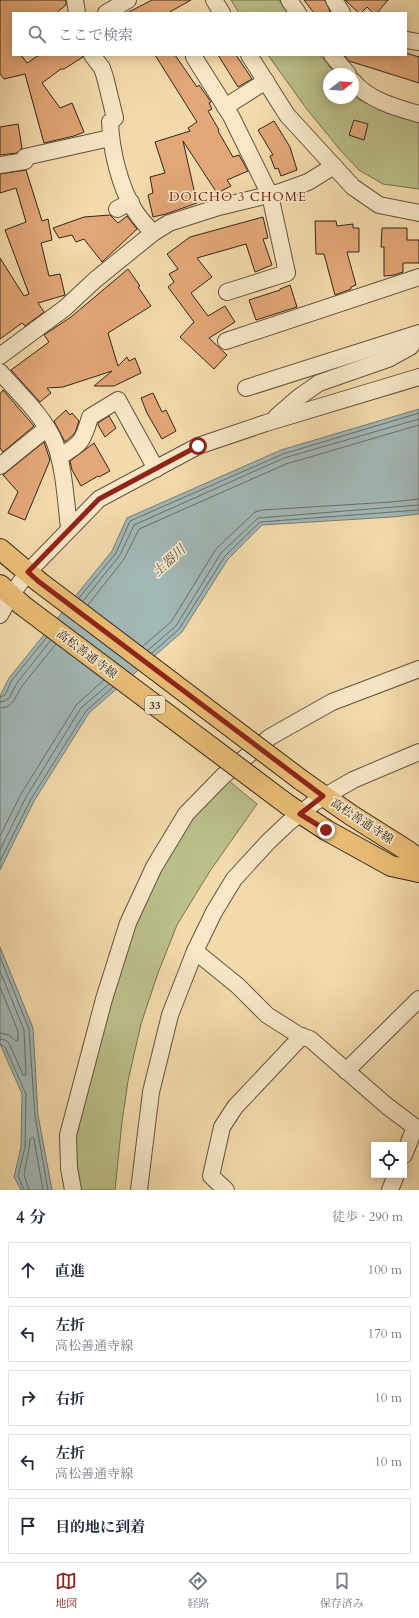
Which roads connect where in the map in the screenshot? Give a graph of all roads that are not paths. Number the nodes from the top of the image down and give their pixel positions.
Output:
1 (75, 0) edge
2 (128, 0) edge
3 (214, 0) edge
4 (289, 0) edge
5 (334, 0) edge
6 (77, 12) edge
7 (108, 12) edge
8 (221, 12) edge
9 (297, 12) edge
10 (341, 12) edge
11 (407, 40) edge
12 (419, 42) edge
13 (93, 56) edge
14 (250, 56) edge
15 (333, 56) edge
16 (194, 57) dead end
17 (343, 68) edge
18 (266, 81) junction
19 (359, 88) edge
20 (225, 107) junction
21 (419, 114) edge
22 (110, 130) junction
23 (0, 165) edge
24 (334, 166) junction
25 (270, 195) junction
26 (419, 213) edge
27 (153, 233) junction
28 (419, 278) edge
29 (226, 292) dead end
30 (419, 334) edge
31 (226, 340) dead end
32 (0, 356) edge
33 (0, 372) edge
34 (419, 376) edge
35 (246, 388) dead end
36 (266, 423) junction
37 (46, 428) junction
38 (59, 457) junction
39 (0, 466) edge
40 (156, 469) junction
41 (69, 528) junction
42 (0, 549) edge
43 (33, 576) junction
44 (11, 595) edge
45 (0, 615) edge
46 (419, 669) edge
47 (419, 752) edge
48 (323, 796) junction
49 (294, 809) junction
50 (419, 860) edge
51 (419, 872) edge
52 (195, 951) junction
53 (419, 999) edge
54 (302, 1036) junction
55 (346, 1071) junction
56 (417, 1128) edge
57 (407, 1149) edge
58 (395, 1178) edge
59 (210, 1183) edge
60 (73, 1190) edge
61 (139, 1190) edge
62 (226, 1190) edge
63 (390, 1190) edge

1 - 6 street
2 - 7 street
3 - 8 street
4 - 9 street
5 - 10 street
11 - 12 street
13 - 22 street
14 - 18 street
15 - 17 street
16 - 20 street
18 - 20 street
18 - 24 street
19 - 21 street
20 - 25 street
22 - 23 street
22 - 27 street
24 - 25 street
24 - 26 street
25 - 27 street
25 - 29 street
27 - 32 street
28 - 31 street
30 - 35 street
30 - 36 street
33 - 37 street
34 - 36 street
36 - 40 street
37 - 38 street
37 - 39 street
38 - 40 street
38 - 41 street
40 - 41 street
41 - 43 street
42 - 43 main road, 高松善通寺線 / 33
43 - 44 street
43 - 48 main road, 高松善通寺線 / 33, bridge
44 - 45 street
44 - 49 main road, 高松善通寺線 / 33, bridge
46 - 60 street
47 - 48 street
48 - 49 street
48 - 50 main road, 高松善通寺線 / 33
49 - 51 main road, 高松善通寺線 / 33
49 - 52 street
52 - 54 street
52 - 61 street
53 - 55 street
54 - 55 street
54 - 59 street
55 - 56 street
56 - 57 street
58 - 63 street
59 - 62 street

